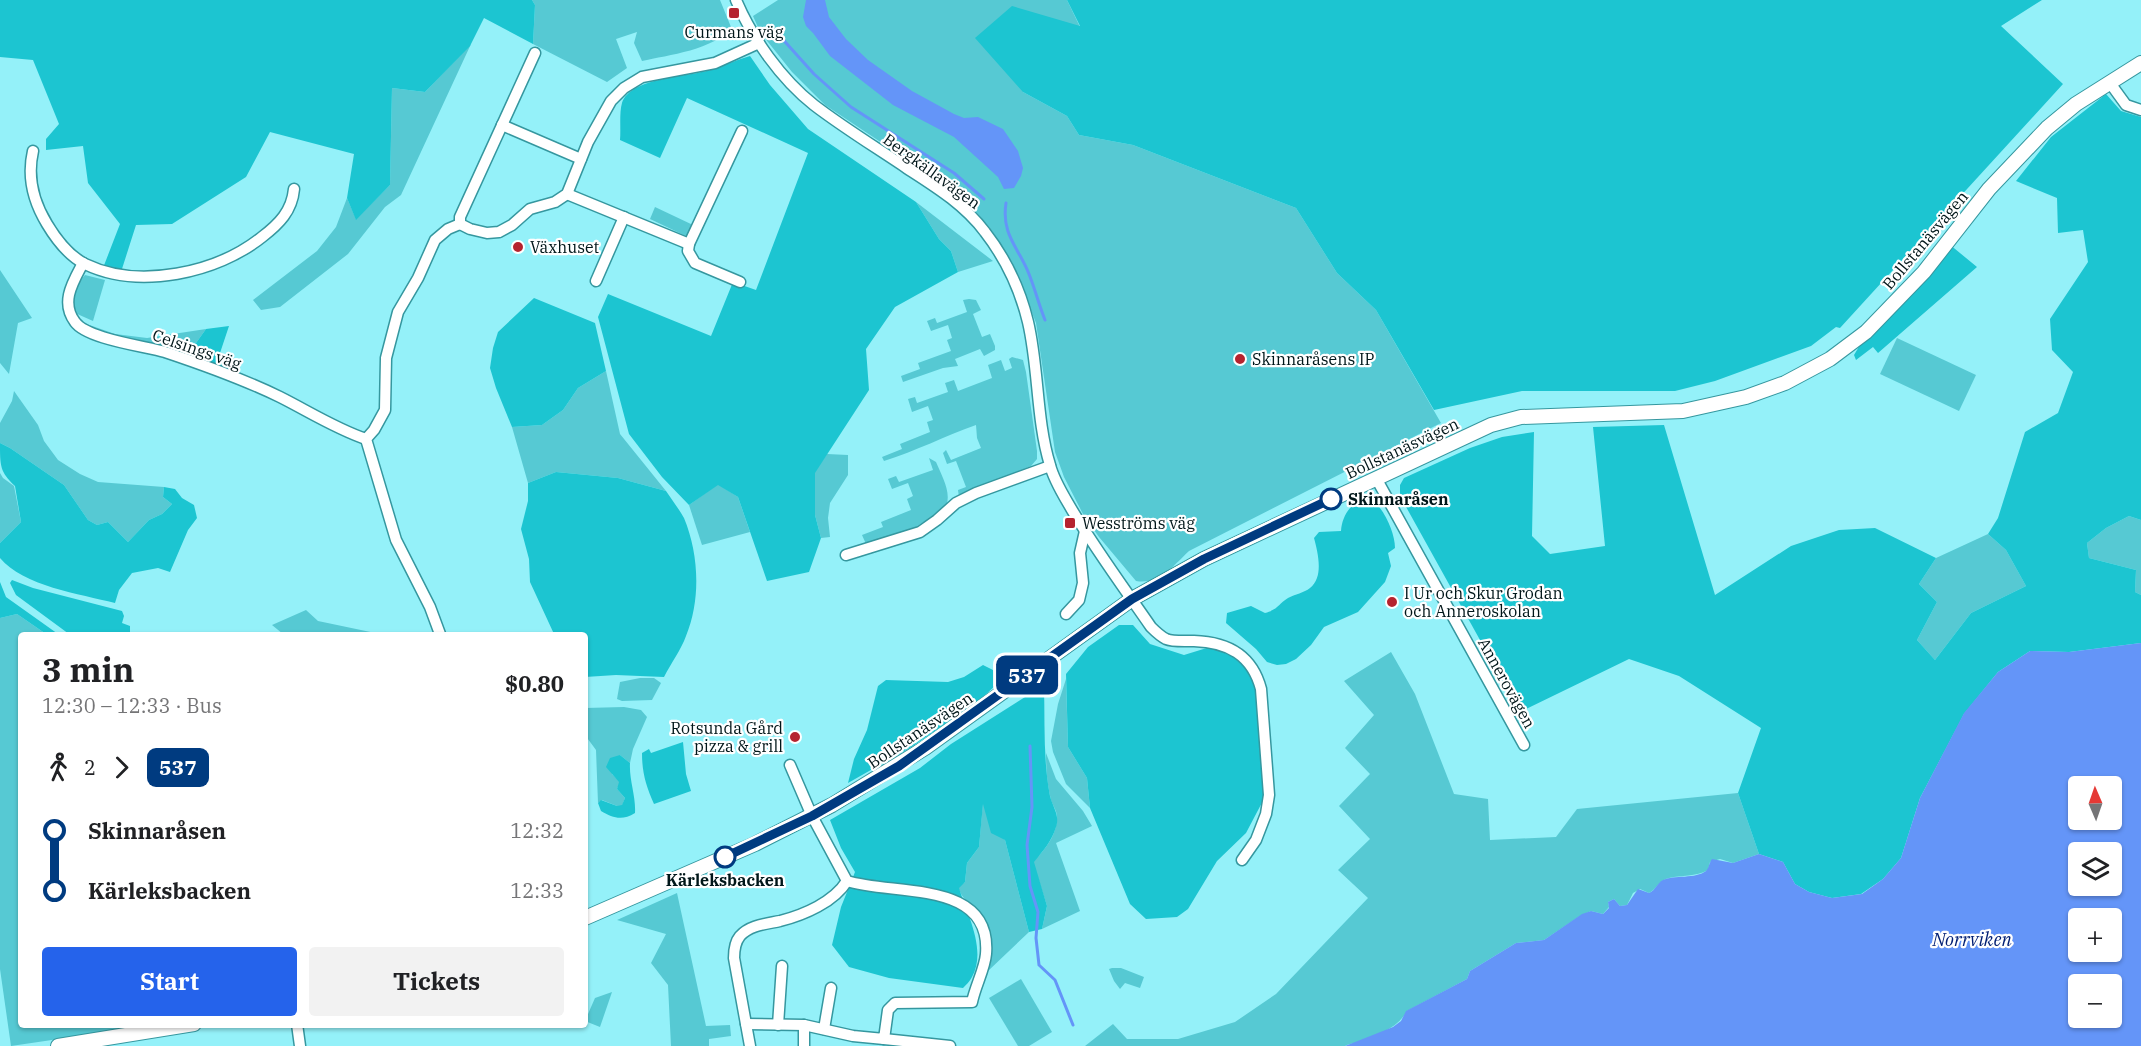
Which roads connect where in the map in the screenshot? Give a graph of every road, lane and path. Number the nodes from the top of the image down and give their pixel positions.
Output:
1 (736, 0) edge
2 (759, 43) junction
3 (535, 53) dead end
4 (2141, 63) edge
5 (2109, 83) junction
6 (2141, 110) edge
7 (502, 125) junction
8 (742, 131) dead end
9 (33, 151) dead end
10 (581, 159) junction
11 (294, 189) dead end
12 (567, 194) junction
13 (624, 217) junction
14 (460, 224) junction
15 (689, 244) junction
16 (83, 263) junction
17 (596, 281) dead end
18 (740, 282) dead end
19 (366, 439) junction
20 (1050, 466) junction
21 (1376, 478) junction
22 (1085, 531) junction
23 (846, 555) dead end
24 (1132, 599) junction
25 (1066, 614) dead end
26 (439, 632) edge
27 (1524, 745) dead end
28 (790, 765) dead end
29 (812, 816) junction
30 (1242, 860) dead end
31 (848, 880) junction
32 (588, 917) edge
33 (782, 966) dead end
34 (831, 988) dead end
35 (746, 1024) junction
36 (778, 1025) junction
37 (804, 1025) junction
38 (169, 1028) edge
39 (298, 1028) edge
40 (824, 1029) junction
41 (884, 1039) junction
42 (853, 1041) edge
43 (903, 1044) edge
44 (58, 1046) edge
45 (300, 1046) edge
46 (750, 1046) edge
47 (804, 1046) edge
48 (950, 1046) edge

1 - 2 street, Bergkällavägen
2 - 10 street
2 - 20 street, Bergkällavägen
3 - 7 street
4 - 5 street, Bollstanäsvägen
5 - 6 street
5 - 21 street, Bollstanäsvägen
7 - 10 street
7 - 14 street
8 - 15 street
9 - 16 street
10 - 12 street
11 - 16 street
12 - 13 street
12 - 14 street
13 - 15 street
13 - 17 street
14 - 19 street
15 - 18 street
16 - 19 street, Celsings väg
19 - 26 street
20 - 22 street, Bergkällavägen
20 - 23 street
21 - 24 street, Bollstanäsvägen
21 - 27 street, Annerovägen
22 - 24 street, Bergkällavägen
22 - 25 street
24 - 29 street, Bollstanäsvägen
24 - 30 street, Bergkällavägen
28 - 29 street
29 - 31 street
29 - 32 street, Bollstanäsvägen
31 - 35 street
31 - 41 street
33 - 36 street
34 - 40 street
35 - 36 street
35 - 46 street
36 - 37 street
37 - 40 street
37 - 47 street
38 - 44 street
39 - 45 street
40 - 42 street
41 - 42 street
41 - 43 street
43 - 48 street

